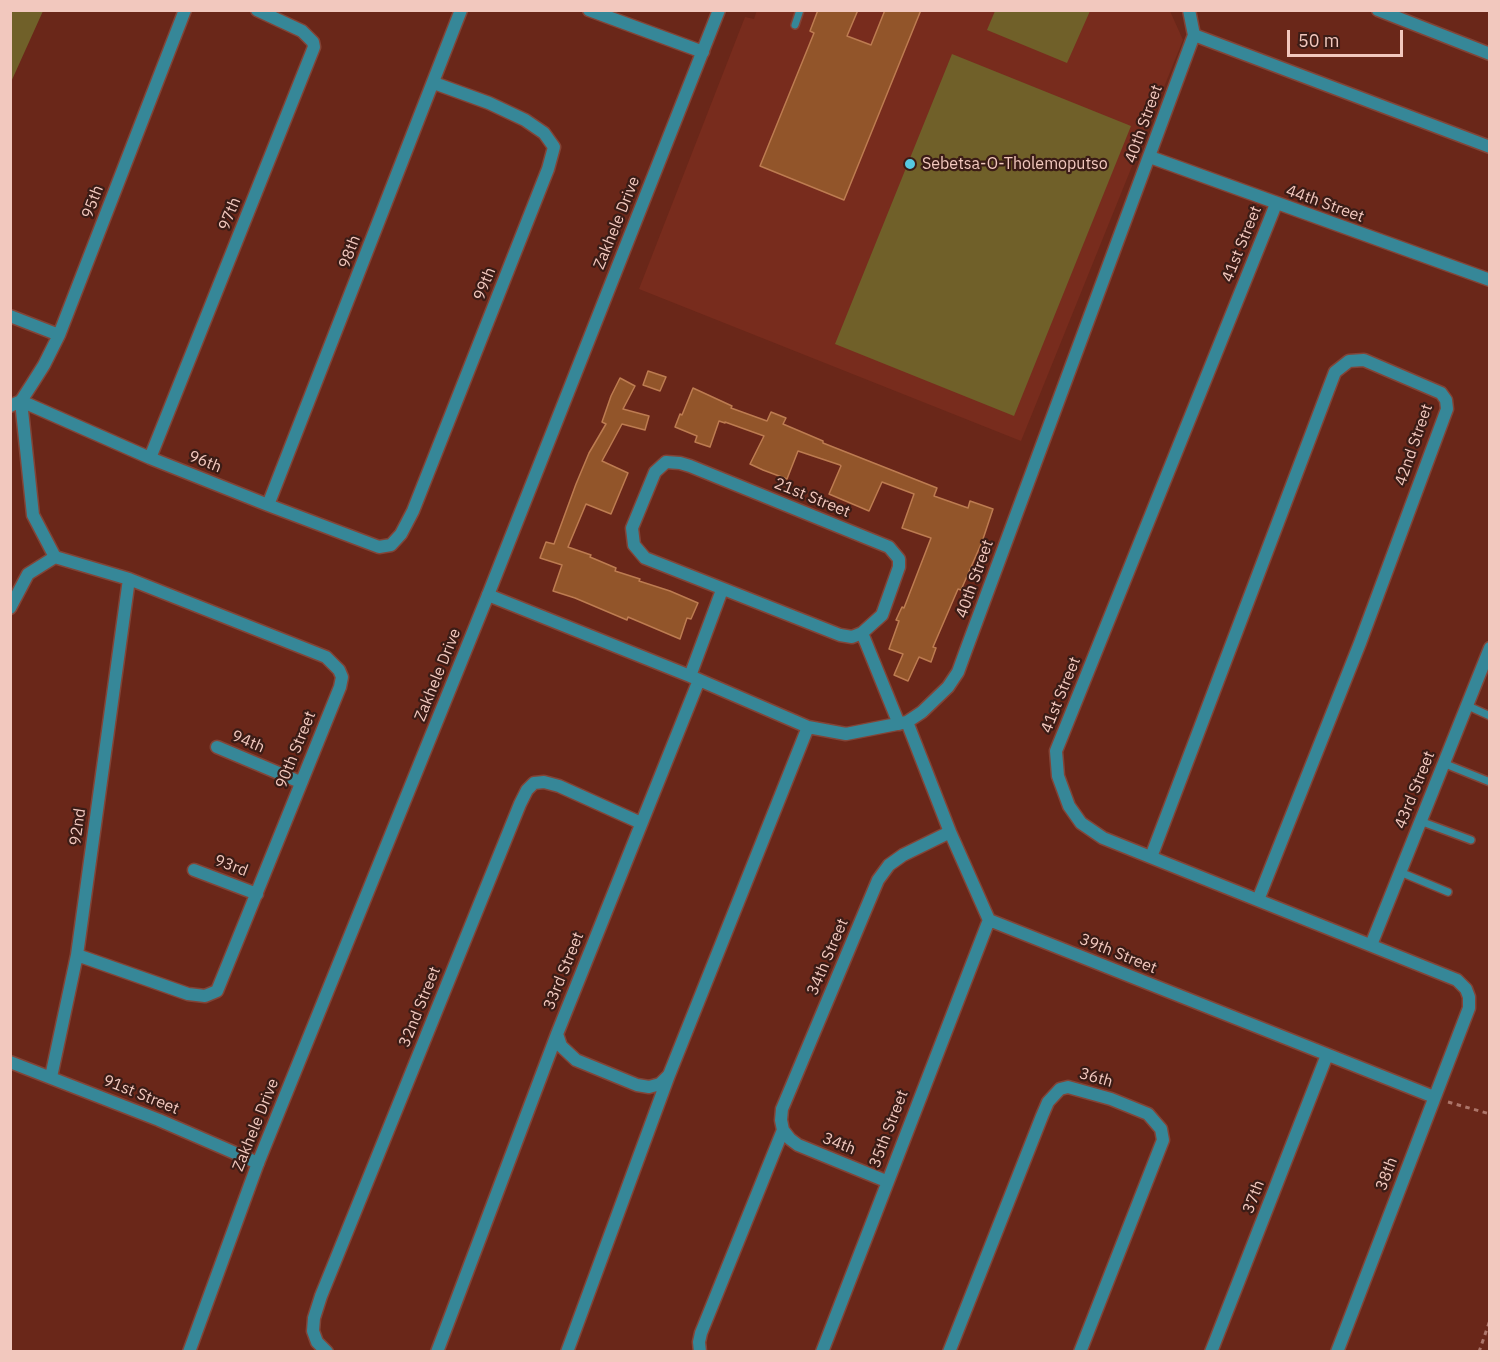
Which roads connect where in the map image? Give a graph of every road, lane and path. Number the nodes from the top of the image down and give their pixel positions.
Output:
1 (185, 10) edge
2 (257, 10) edge
3 (461, 10) edge
4 (589, 10) edge
5 (719, 10) edge
6 (800, 10) edge
7 (1189, 10) edge
8 (1378, 10) edge
9 (607, 14) edge
10 (795, 25) dead end
11 (1194, 35) junction
12 (703, 52) junction
13 (1490, 54) edge
14 (434, 83) junction
15 (1490, 147) edge
16 (1150, 157) junction
17 (1276, 204) junction
18 (1490, 280) edge
19 (10, 316) edge
20 (58, 336) junction
21 (16, 403) edge
22 (150, 458) junction
23 (268, 505) junction
24 (379, 547) joint
25 (55, 557) junction
26 (129, 579) junction
27 (722, 590) junction
28 (488, 595) junction
29 (10, 608) edge
30 (862, 633) junction
31 (1489, 650) edge
32 (695, 678) junction
33 (1466, 705) junction
34 (1490, 716) edge
35 (903, 723) junction
36 (807, 727) junction
37 (217, 747) dead end
38 (1443, 763) junction
39 (300, 782) junction
40 (1490, 782) edge
41 (1420, 821) junction
42 (641, 823) junction
43 (950, 832) junction
44 (1471, 840) dead end
45 (1151, 857) junction
46 (194, 870) dead end
47 (1400, 872) junction
48 (1448, 892) dead end
49 (257, 894) junction
50 (1258, 900) junction
51 (989, 920) junction
52 (1371, 945) junction
53 (77, 955) junction
54 (1469, 1008) joint
55 (557, 1034) junction
56 (1327, 1055) junction
57 (10, 1062) edge
58 (669, 1075) junction
59 (51, 1077) junction
60 (1434, 1097) junction
61 (1490, 1114) edge
62 (783, 1130) junction
63 (258, 1163) junction
64 (886, 1181) junction
65 (1490, 1320) edge
66 (189, 1352) edge
67 (327, 1352) edge
68 (437, 1352) edge
69 (567, 1352) edge
70 (700, 1352) edge
71 (822, 1352) edge
72 (949, 1352) edge
73 (1080, 1352) edge
74 (1211, 1352) edge
75 (1337, 1352) edge
76 (1479, 1352) edge

1 - 20 street, 95th
2 - 22 street, 97th
3 - 14 street, 98th
4 - 9 street
5 - 12 street, Zakhele Drive
6 - 10 lane
7 - 11 street
8 - 13 street
9 - 12 street
11 - 15 street
11 - 16 street, 40th Street
12 - 28 street, Zakhele Drive
14 - 23 street, 98th
14 - 24 street, 99th
16 - 17 street, 44th Street
16 - 35 street, 40th Street
17 - 18 street, 44th Street
17 - 45 street, 41st Street
19 - 20 street
20 - 21 street, 95th
21 - 22 street, 96th
21 - 25 street
22 - 23 street, 96th
23 - 24 street, 96th
25 - 26 street, 90th Street
25 - 29 street
26 - 39 street, 90th Street
26 - 53 street, 92nd
27 - 30 street, 21st Street
27 - 30 street, 21st Street
27 - 32 street, 33rd Street
28 - 32 street, 40th Street
28 - 63 street, Zakhele Drive
30 - 35 street
31 - 33 street, 43rd Street
32 - 36 street, 40th Street
32 - 42 street, 33rd Street
33 - 34 lane
33 - 38 street, 43rd Street
35 - 36 street, 40th Street
35 - 43 street
36 - 58 street
37 - 39 street, 94th
38 - 40 lane
38 - 41 street, 43rd Street
39 - 49 street, 90th Street
41 - 44 lane
41 - 47 street, 43rd Street
42 - 55 street, 33rd Street
42 - 67 street, 32nd Street
43 - 51 street
43 - 62 street, 34th Street
45 - 50 street, 41st Street
45 - 50 street, 42nd Street
46 - 49 street, 93rd
47 - 48 lane
47 - 52 street, 43rd Street
49 - 53 street, 90th Street
50 - 52 street, 41st Street
51 - 56 street, 39th Street
51 - 64 street, 35th Street
52 - 54 street, 41st Street
53 - 59 street, 92nd
54 - 60 street, 38th
55 - 58 street, 33rd Street
55 - 68 street
56 - 60 street, 39th Street
56 - 74 street, 37th
57 - 59 street, 91st Street
58 - 69 street
59 - 63 street, 91st Street
60 - 61 path
60 - 75 street, 38th
62 - 64 street, 34th
62 - 70 street, 34th Street
63 - 66 street, Zakhele Drive
64 - 71 street, 35th Street
65 - 76 path
72 - 73 street, 36th

